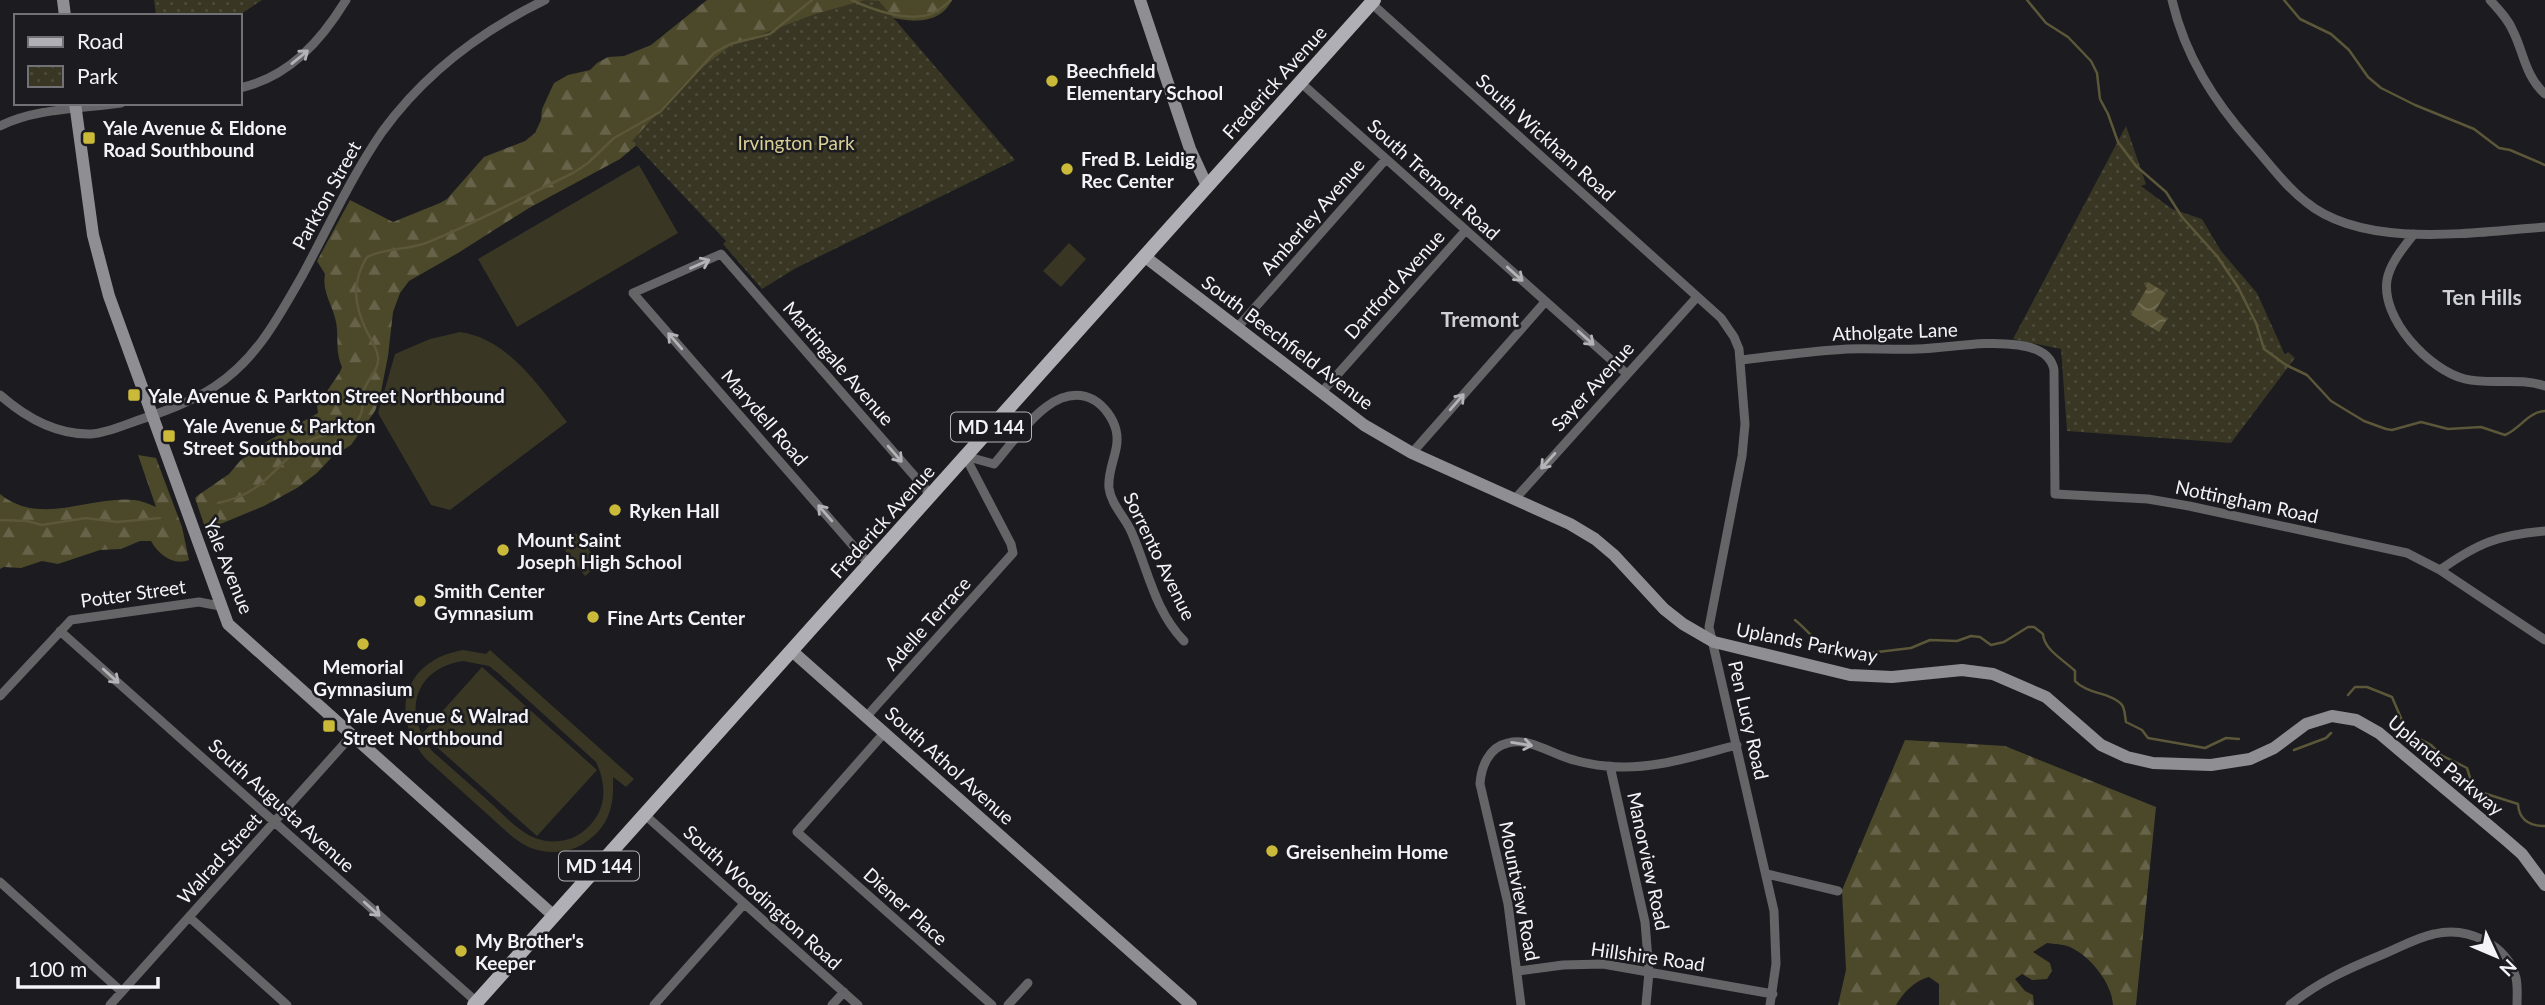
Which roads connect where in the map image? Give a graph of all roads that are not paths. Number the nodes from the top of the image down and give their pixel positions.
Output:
1 (346, 0) edge
2 (545, 0) edge
3 (1140, 0) edge
4 (2172, 0) edge
5 (2490, 0) edge
6 (1373, 2) edge
7 (1300, 82) junction
8 (242, 87) edge
9 (2545, 94) edge
10 (76, 106) edge
11 (0, 127) edge
12 (1386, 159) junction
13 (1207, 186) junction
14 (2545, 227) edge
15 (1466, 230) junction
16 (2414, 234) junction
17 (721, 254) joint
18 (1144, 256) junction
19 (1697, 297) junction
20 (1545, 302) junction
21 (1237, 328) junction
22 (2048, 356) joint
23 (1741, 360) junction
24 (1627, 374) junction
25 (2545, 386) edge
26 (1321, 393) junction
27 (0, 395) edge
28 (152, 416) junction
29 (1412, 453) junction
30 (965, 456) junction
31 (931, 495) junction
32 (1514, 499) junction
33 (2545, 531) edge
34 (869, 564) junction
35 (2440, 570) junction
36 (220, 606) junction
37 (60, 631) junction
38 (2545, 640) edge
39 (1184, 641) dead end
40 (1714, 642) junction
41 (792, 651) junction
42 (0, 696) edge
43 (867, 716) junction
44 (885, 732) junction
45 (353, 734) junction
46 (1737, 745) junction
47 (1610, 766) junction
48 (645, 815) junction
49 (274, 822) junction
50 (1767, 874) junction
51 (0, 882) edge
52 (2545, 885) edge
53 (1838, 891) dead end
54 (744, 904) junction
55 (554, 916) junction
56 (189, 917) junction
57 (1518, 971) junction
58 (1649, 972) junction
59 (1027, 983) dead end
60 (122, 992) junction
61 (844, 992) junction
62 (1773, 994) junction
63 (477, 1004) edge
64 (1187, 1004) edge
65 (110, 1005) edge
66 (287, 1005) edge
67 (654, 1005) edge
68 (832, 1005) edge
69 (858, 1005) edge
70 (992, 1005) edge
71 (1009, 1005) edge
72 (1521, 1005) edge
73 (1646, 1005) edge
74 (1770, 1005) edge
75 (2290, 1005) edge
76 (2517, 1005) edge

8 -> 1 street
2 - 28 street, Parkton Street
3 - 13 street
4 - 16 street
5 - 9 street
6 - 7 main road, Frederick Avenue / MD 144
6 - 19 street, South Wickham Road
7 - 12 street, South Tremont Road
7 - 13 main road, Frederick Avenue / MD 144
10 - 11 street
10 - 28 street, Yale Avenue
12 - 15 street, South Tremont Road
12 - 21 street, Amberley Avenue
13 - 18 main road, Frederick Avenue / MD 144
14 - 16 street
15 -> 20 street, South Tremont Road
15 - 26 street, Dartford Avenue
16 - 25 street
17 -> 31 street, Martingale Avenue
34 -> 17 street, Marydell Road
18 - 21 street, South Beechfield Avenue
18 - 30 main road, Frederick Avenue / MD 144
19 - 23 street, South Wickham Road
19 - 24 street, Sayer Avenue
20 -> 24 street, South Tremont Road
29 -> 20 street
21 - 26 street, South Beechfield Avenue
22 - 23 street, Atholgate Lane
22 - 35 street, Nottingham Road
23 - 40 street, Pen Lucy Road
24 -> 32 street, Sayer Avenue
26 - 29 street, South Beechfield Avenue
27 - 28 street, Parkton Street
28 - 36 street, Yale Avenue
29 - 32 street, South Beechfield Avenue
30 - 31 main road, Frederick Avenue / MD 144
30 - 39 street, Sorrento Avenue
30 - 43 street, Adelle Terrace
31 - 34 main road, Frederick Avenue / MD 144
32 - 40 street, Uplands Parkway
33 - 35 street
34 - 41 main road, Frederick Avenue / MD 144
35 - 38 street, Nottingham Road
36 - 37 street, Potter Street
36 - 45 street, Yale Avenue
37 - 42 street, Potter Street
37 -> 49 street, South Augusta Avenue
40 - 46 street, Pen Lucy Road
40 - 52 street, Uplands Parkway
41 - 43 street, South Athol Avenue
41 - 48 main road, Frederick Avenue / MD 144
43 - 44 street, South Athol Avenue
44 - 64 street, South Athol Avenue
44 - 70 street, Diener Place
45 - 49 street, Walrad Street
45 - 55 street, Yale Avenue
46 - 47 street
46 - 50 street, Pen Lucy Road
57 -> 47 street, Mountview Road
47 - 58 street, Manorview Road
48 - 54 street, South Woodington Road
48 - 55 main road, Frederick Avenue / MD 144
49 - 56 street, Walrad Street
49 -> 63 street, South Augusta Avenue
50 - 53 street
50 - 62 street, Pen Lucy Road
51 - 60 street
54 - 61 street, South Woodington Road
54 - 67 street
55 - 63 main road, Frederick Avenue / MD 144
56 - 60 street, Walrad Street
56 - 66 street
57 - 58 street, Hillshire Road
57 - 72 street, Mountview Road
58 - 62 street, Hillshire Road
58 - 73 street, Manorview Road
59 - 71 street
60 - 65 street, Walrad Street
61 - 68 street
61 - 69 street, South Woodington Road
62 - 74 street, Pen Lucy Road
75 - 76 street

